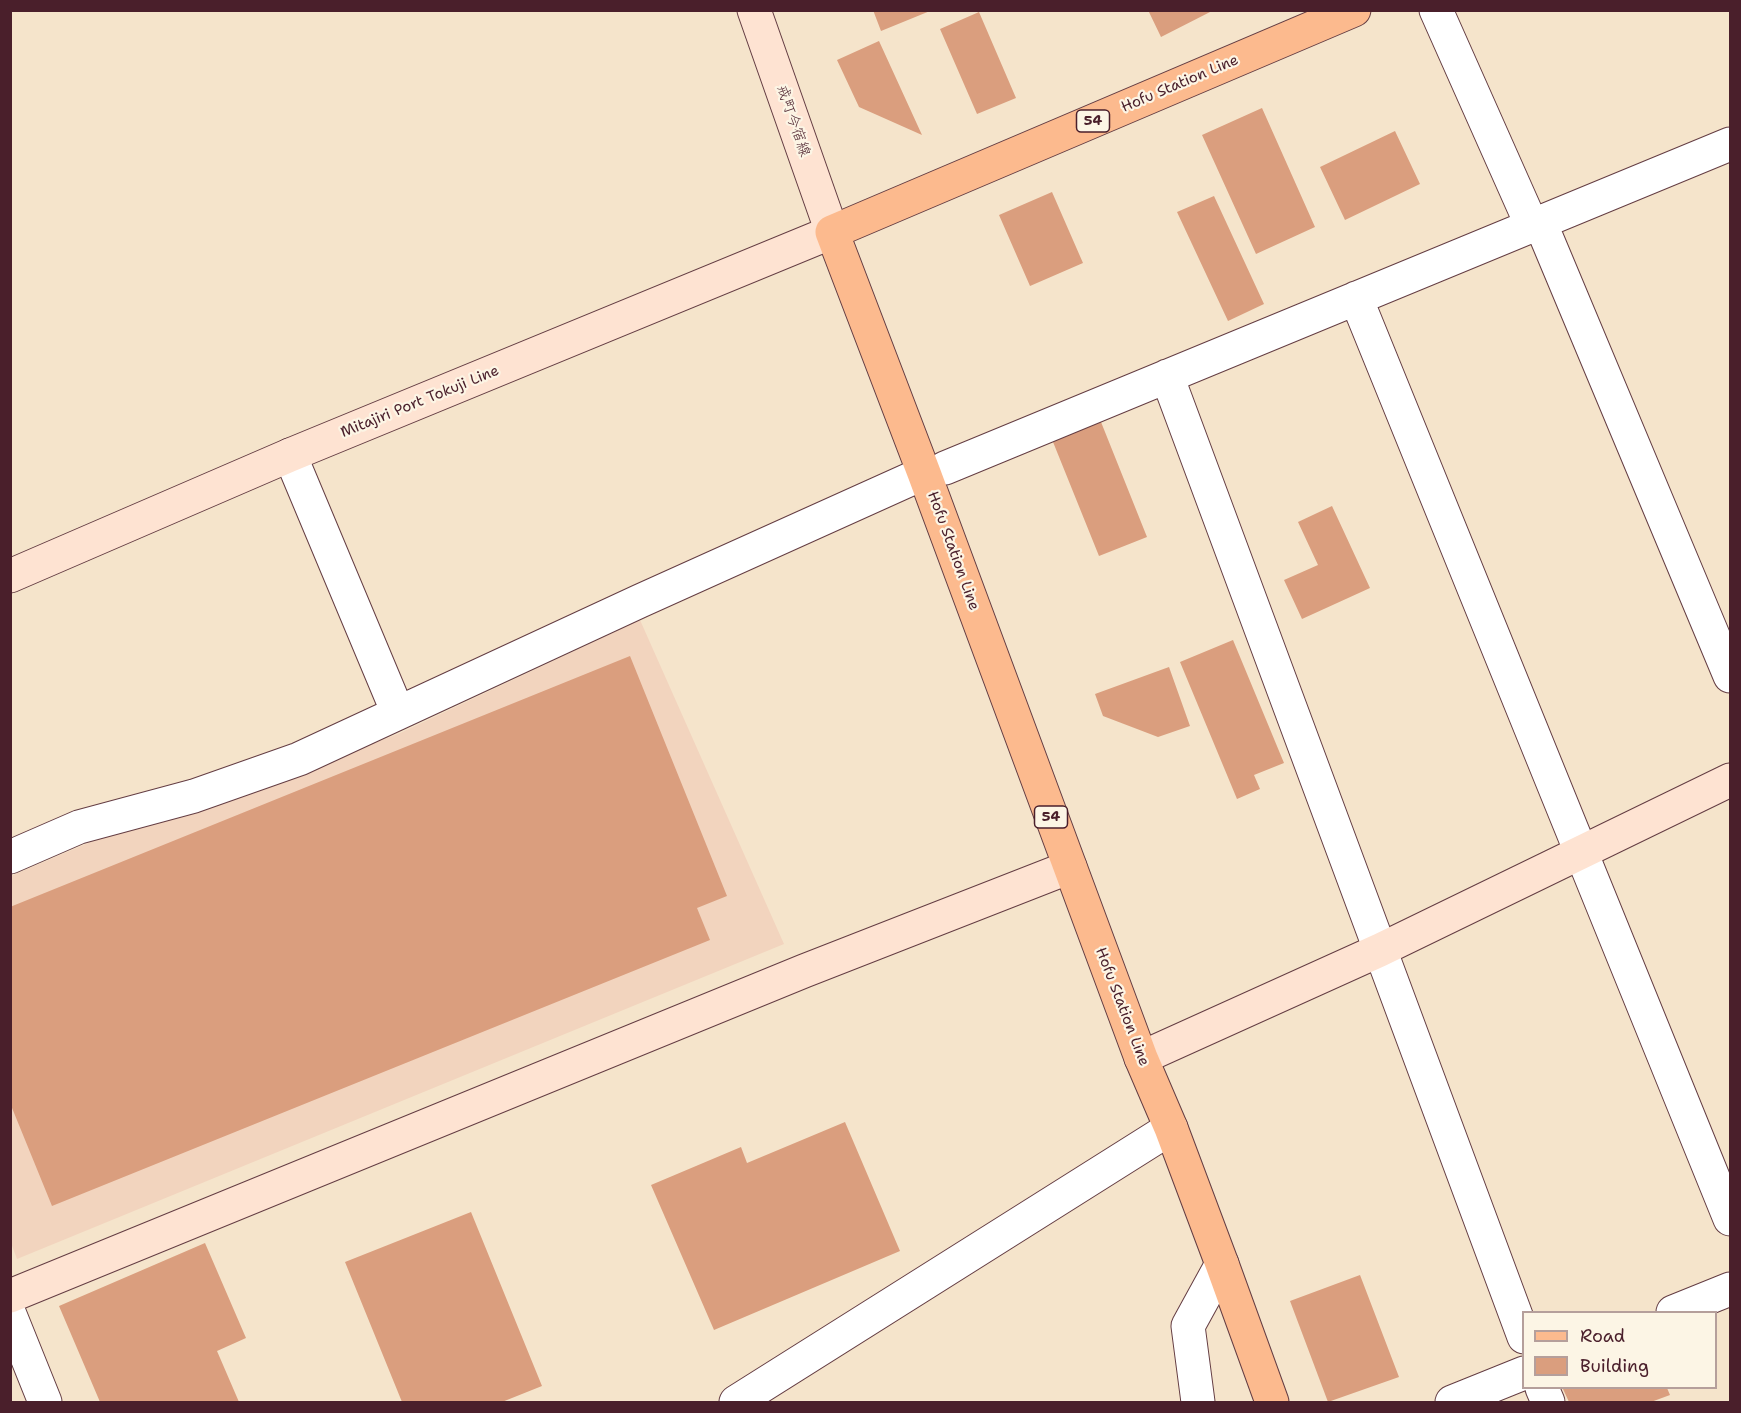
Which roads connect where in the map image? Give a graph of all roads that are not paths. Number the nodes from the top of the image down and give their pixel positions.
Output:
1 (754, 10) edge
2 (1354, 10) edge
3 (1436, 10) edge
4 (1731, 144) edge
5 (1536, 224) junction
6 (832, 232) junction
7 (1356, 298) junction
8 (1167, 376) junction
9 (290, 455) junction
10 (935, 470) junction
11 (10, 576) edge
12 (1731, 676) edge
13 (398, 713) junction
14 (1731, 780) edge
15 (1582, 853) junction
16 (10, 857) edge
17 (1070, 867) junction
18 (1380, 950) junction
19 (1141, 1058) junction
20 (1171, 1128) junction
21 (1731, 1219) edge
22 (1222, 1263) junction
23 (1731, 1289) edge
24 (10, 1296) edge
25 (1676, 1311) edge
26 (10, 1315) edge
27 (1522, 1332) edge
28 (1522, 1375) edge
29 (743, 1401) edge
30 (45, 1402) edge
31 (1198, 1402) edge
32 (1272, 1402) edge
33 (1452, 1402) edge

1 - 6 street, 戒町今宿線
2 - 6 main road, Hofu Station Line / 54
3 - 5 street
4 - 5 street
5 - 7 street
5 - 12 street
6 - 9 street, Mitajiri Port Tokuji Line
6 - 10 main road, Hofu Station Line / 54
7 - 8 street
7 - 15 street
8 - 10 street
8 - 18 street
9 - 11 street, Mitajiri Port Tokuji Line
9 - 13 street
10 - 13 street
10 - 17 main road, Hofu Station Line / 54
13 - 16 street
14 - 15 street
15 - 18 street
15 - 21 street
17 - 19 main road, Hofu Station Line / 54
17 - 24 street
18 - 19 street
18 - 27 street
19 - 20 main road, Hofu Station Line / 54
20 - 22 main road, Hofu Station Line / 54
20 - 29 street
22 - 31 street
22 - 32 main road, Hofu Station Line / 54
23 - 25 street
26 - 30 street
28 - 33 street

